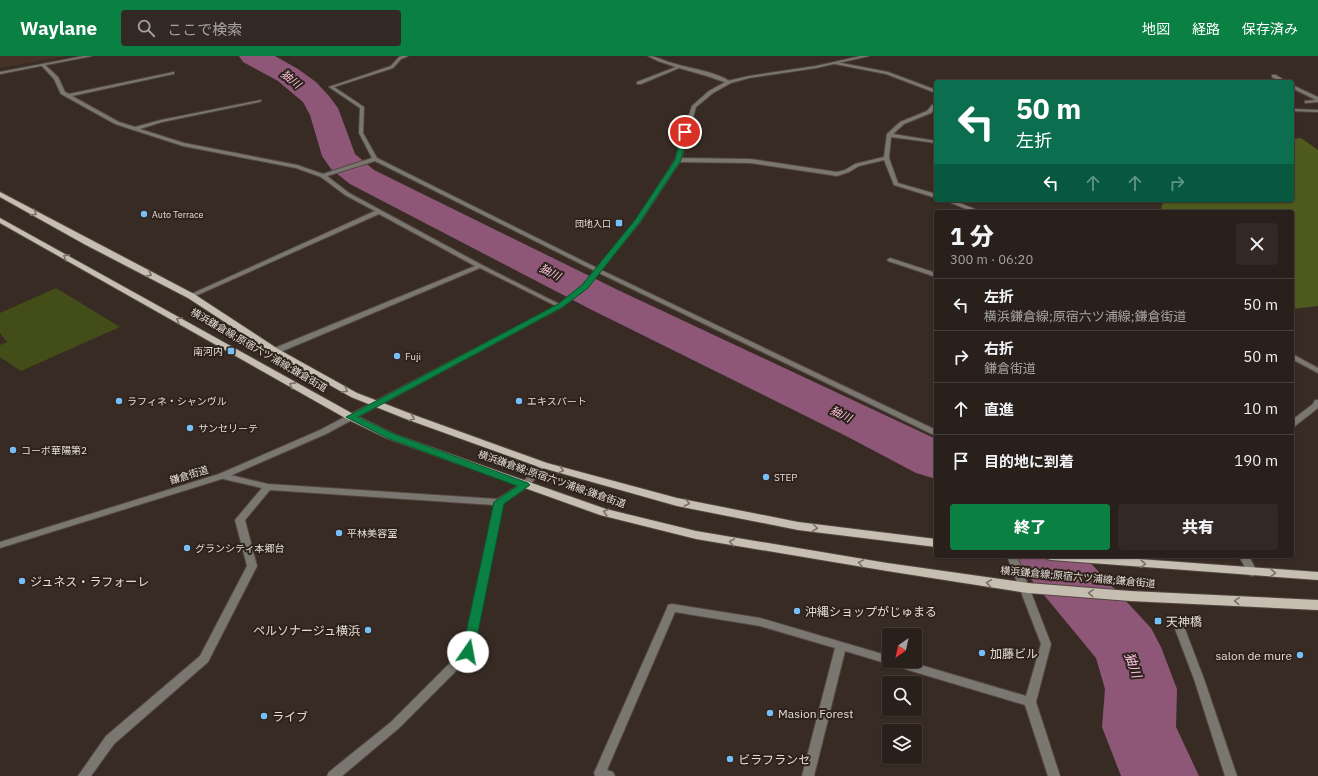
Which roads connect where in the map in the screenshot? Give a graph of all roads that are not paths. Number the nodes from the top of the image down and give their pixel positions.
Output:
1 (90, 56) edge
2 (406, 56) edge
3 (650, 56) edge
4 (867, 56) edge
5 (399, 57) edge
6 (859, 57) edge
7 (836, 63) junction
8 (43, 65) junction
9 (677, 68) junction
10 (0, 73) edge
11 (173, 73) dead end
12 (1274, 76) dead end
13 (1281, 80) edge
14 (729, 82) junction
15 (639, 83) dead end
16 (1294, 87) edge
17 (934, 91) edge
18 (67, 96) junction
19 (1318, 100) edge
20 (259, 101) dead end
21 (1307, 102) dead end
22 (934, 106) edge
23 (1294, 110) edge
24 (1318, 111) edge
25 (134, 129) junction
26 (889, 135) junction
27 (934, 142) edge
28 (886, 158) junction
29 (372, 160) junction
30 (678, 160) junction
31 (323, 176) junction
32 (0, 194) edge
33 (934, 195) edge
34 (952, 202) edge
35 (973, 210) edge
36 (380, 211) junction
37 (0, 220) edge
38 (890, 260) dead end
39 (480, 266) junction
40 (597, 273) junction
41 (934, 274) edge
42 (191, 296) junction
43 (563, 304) junction
44 (275, 350) junction
45 (1294, 357) edge
46 (1318, 371) edge
47 (1318, 402) edge
48 (376, 404) junction
49 (351, 417) junction
50 (1294, 422) edge
51 (934, 432) edge
52 (543, 465) junction
53 (222, 476) junction
54 (525, 485) junction
55 (268, 488) junction
56 (499, 502) junction
57 (934, 543) edge
58 (0, 545) edge
59 (1013, 558) edge
60 (1069, 558) edge
61 (1245, 558) edge
62 (1252, 572) junction
63 (1318, 576) edge
64 (1026, 588) junction
65 (1318, 604) edge
66 (1180, 629) dead end
67 (841, 646) junction
68 (882, 658) edge
69 (916, 668) edge
70 (1030, 702) junction
71 (84, 776) edge
72 (333, 776) edge
73 (609, 776) edge
74 (808, 776) edge
75 (1054, 776) edge
76 (1231, 776) edge

1 - 8 street
2 - 5 street
3 - 9 street
4 - 6 street
5 - 29 street
6 - 7 street
7 - 14 street
7 - 17 street
8 - 10 street
8 - 18 street
9 - 14 street
9 - 15 street
11 - 18 street
12 - 13 street
14 - 30 street, 鎌倉街道
16 - 19 street
18 - 25 street
19 - 21 street
20 - 25 street
22 - 26 street
23 - 24 street
25 - 31 street
26 - 27 street
26 - 28 street
28 - 30 street
28 - 33 street
29 - 31 street
29 - 40 street
30 - 40 street, 鎌倉街道
31 - 36 street
32 -> 42 main road, 横浜鎌倉線;原宿六ツ浦線;鎌倉街道
34 - 35 street
36 - 39 street
36 - 42 street
49 -> 37 main road, 横浜鎌倉線;原宿六ツ浦線;鎌倉街道
38 - 41 street
39 - 43 street
39 - 44 street
40 - 43 street, 鎌倉街道
40 - 51 street
42 - 44 main road, 横浜鎌倉線;原宿六ツ浦線;鎌倉街道
43 - 48 street, 鎌倉街道
44 -> 48 main road, 横浜鎌倉線;原宿六ツ浦線;鎌倉街道
45 - 46 street
47 - 50 street
48 - 49 street, 鎌倉街道
48 -> 52 main road, 横浜鎌倉線;原宿六ツ浦線;鎌倉街道
49 - 53 street, 鎌倉街道
49 - 54 main road, 横浜鎌倉線;原宿六ツ浦線;鎌倉街道
52 - 54 street
52 -> 57 main road, 横浜鎌倉線;原宿六ツ浦線;鎌倉街道
53 - 55 street
53 - 58 street, 鎌倉街道
54 - 56 street
64 -> 54 main road, 横浜鎌倉線;原宿六ツ浦線;鎌倉街道
55 - 56 street
55 - 71 street
56 - 72 street
59 - 64 street
60 -> 62 main road, 横浜鎌倉線;原宿六ツ浦線;鎌倉街道
61 - 62 street
62 -> 63 main road, 横浜鎌倉線;原宿六ツ浦線;鎌倉街道
65 -> 64 main road, 横浜鎌倉線;原宿六ツ浦線;鎌倉街道
64 - 70 street
66 - 76 street
67 - 68 street
67 - 73 street
67 - 74 street
69 - 70 street
70 - 75 street

